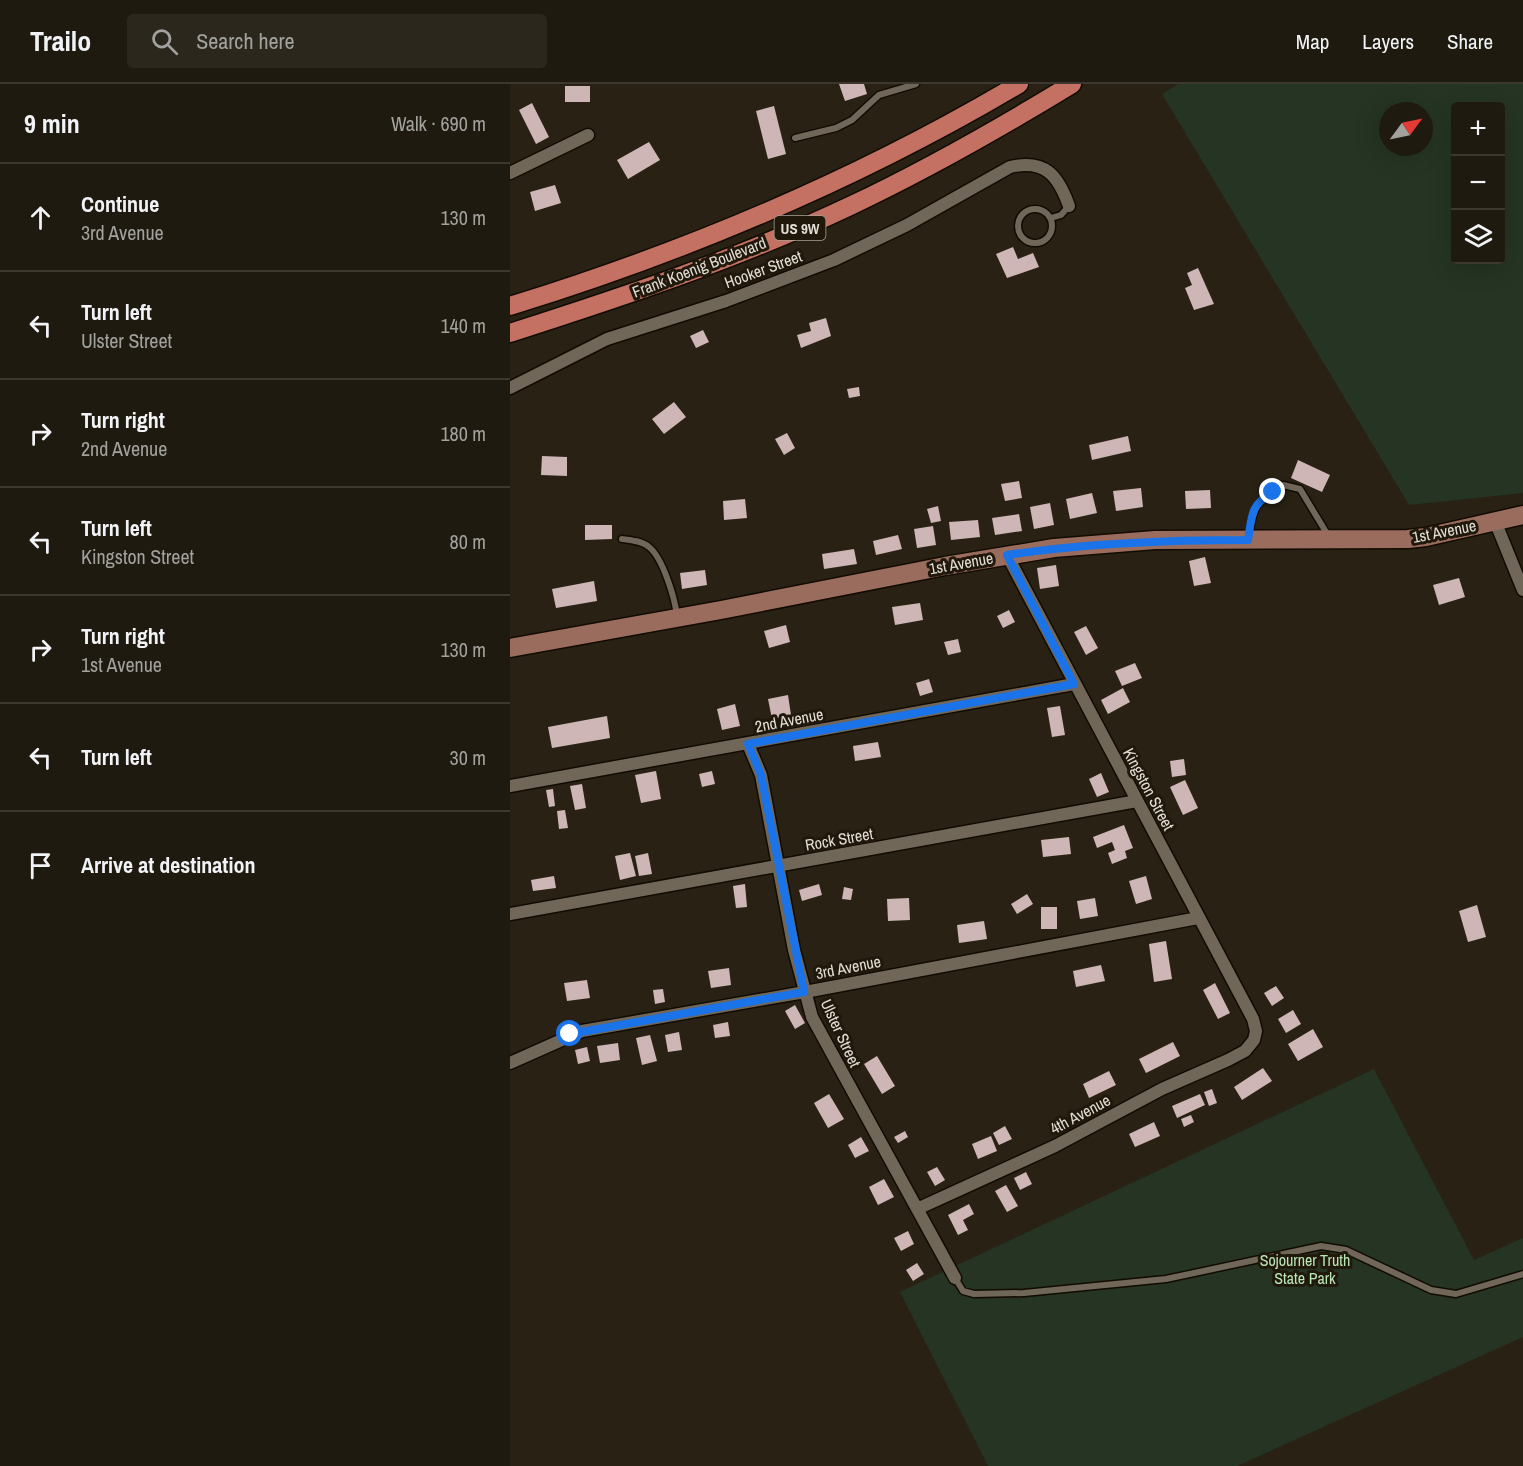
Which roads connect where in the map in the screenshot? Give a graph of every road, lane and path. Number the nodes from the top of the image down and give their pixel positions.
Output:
1 (916, 84) edge
2 (1019, 84) edge
3 (1072, 84) edge
4 (588, 135) dead end
5 (795, 138) dead end
6 (510, 173) edge
7 (1069, 206) joint
8 (1051, 218) junction
9 (510, 306) edge
10 (510, 333) edge
11 (510, 388) edge
12 (1523, 515) edge
13 (1495, 521) junction
14 (622, 538) dead end
15 (1330, 539) junction
16 (1248, 540) junction
17 (1007, 555) junction
18 (1523, 590) edge
19 (677, 618) junction
20 (510, 648) edge
21 (1074, 684) junction
22 (748, 744) junction
23 (510, 786) edge
24 (1137, 801) junction
25 (778, 866) junction
26 (510, 914) edge
27 (1198, 918) junction
28 (804, 992) junction
29 (1254, 1040) joint
30 (510, 1063) edge
31 (917, 1209) junction
32 (1523, 1274) edge
33 (955, 1278) joint

1 - 5 lane
2 - 9 main road, Frank Koenig Boulevard / US 9W
3 - 10 main road, Frank Koenig Boulevard / US 9W
4 - 6 street
7 - 8 lane
7 - 11 street, Hooker Street
8 - 8 lane
12 - 13 street, 1st Avenue
13 - 15 street, 1st Avenue
13 - 18 street
14 - 19 lane
15 - 16 street, 1st Avenue
15 - 16 lane
16 - 17 street, 1st Avenue
17 - 19 street, 1st Avenue
17 - 21 street, Kingston Street
19 - 20 street, 1st Avenue
21 - 22 street, 2nd Avenue
21 - 24 street, Kingston Street
22 - 23 street, 2nd Avenue
22 - 25 street, Ulster Street
24 - 25 street, Rock Street
24 - 27 street, Kingston Street
25 - 26 street, Rock Street
25 - 28 street, Ulster Street
27 - 28 street, 3rd Avenue
27 - 29 street, Kingston Street
28 - 30 street, 3rd Avenue
28 - 31 street, Ulster Street
29 - 31 street, 4th Avenue
31 - 33 street, Ulster Street
32 - 33 lane

